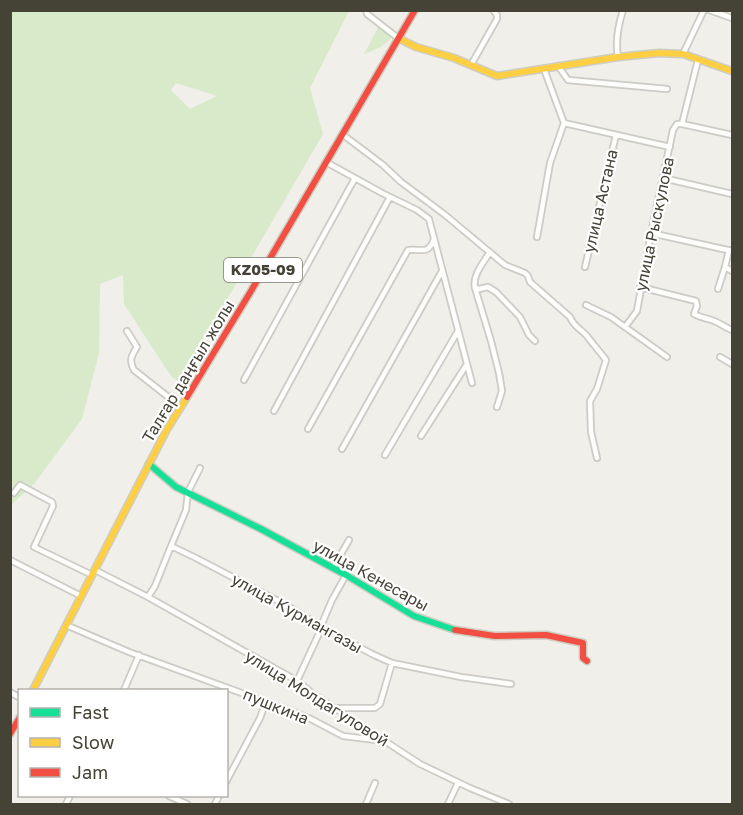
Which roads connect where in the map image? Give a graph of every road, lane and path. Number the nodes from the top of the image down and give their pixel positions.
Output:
1 (366, 10) edge
2 (415, 10) edge
3 (493, 10) edge
4 (623, 10) edge
5 (704, 10) edge
6 (709, 10) edge
7 (732, 18) edge
8 (398, 38) junction
9 (683, 54) junction
10 (618, 57) junction
11 (698, 60) junction
12 (471, 65) junction
13 (558, 66) junction
14 (544, 69) junction
15 (732, 71) edge
16 (667, 90) dead end
17 (564, 123) junction
18 (682, 124) junction
19 (344, 132) junction
20 (616, 135) junction
21 (732, 135) edge
22 (670, 147) junction
23 (326, 162) junction
24 (355, 178) junction
25 (663, 178) junction
26 (732, 194) edge
27 (390, 197) junction
28 (651, 233) junction
29 (537, 237) dead end
30 (434, 239) junction
31 (731, 251) edge
32 (490, 252) junction
33 (585, 267) dead end
34 (726, 267) junction
35 (442, 271) junction
36 (732, 271) edge
37 (640, 287) junction
38 (475, 288) junction
39 (718, 289) dead end
40 (586, 305) dead end
41 (625, 327) junction
42 (732, 330) edge
43 (127, 331) dead end
44 (458, 331) junction
45 (535, 341) dead end
46 (667, 357) dead end
47 (720, 357) dead end
48 (467, 364) junction
49 (732, 364) edge
50 (244, 380) dead end
51 (472, 383) dead end
52 (181, 406) junction
53 (497, 407) dead end
54 (274, 411) dead end
55 (308, 429) dead end
56 (421, 436) dead end
57 (342, 449) dead end
58 (385, 454) dead end
59 (597, 458) dead end
60 (149, 464) junction
61 (200, 468) dead end
62 (188, 492) junction
63 (14, 493) dead end
64 (349, 540) dead end
65 (171, 546) junction
66 (10, 560) edge
67 (333, 568) junction
68 (93, 573) junction
69 (346, 575) junction
70 (81, 596) junction
71 (148, 597) junction
72 (66, 625) junction
73 (321, 627) junction
74 (139, 655) junction
75 (587, 661) dead end
76 (392, 663) junction
77 (297, 681) junction
78 (511, 684) dead end
79 (34, 689) edge
80 (124, 689) edge
81 (266, 702) junction
82 (336, 708) junction
83 (18, 721) edge
84 (10, 734) edge
85 (386, 741) junction
86 (228, 778) edge
87 (375, 783) dead end
88 (458, 783) junction
89 (173, 797) edge
90 (187, 804) edge
91 (366, 804) edge
92 (448, 804) edge
93 (509, 804) edge

1 - 8 street
2 - 8 street, Талғар даңғыл жолы / KZ05-09
3 - 12 street
4 - 10 street
5 - 9 street
6 - 7 street
8 - 12 street
8 - 19 street, Талғар даңғыл жолы / KZ05-09
9 - 10 street
9 - 11 street
10 - 13 street
11 - 15 street
11 - 18 street, улица Рыскулова
12 - 14 street
13 - 14 street
13 - 16 street
14 - 17 street
17 - 20 street
17 - 29 street
18 - 21 street
18 - 22 street, улица Рыскулова
19 - 23 street, Талғар даңғыл жолы / KZ05-09
19 - 32 street
20 - 22 street
20 - 33 street, улица Астана
22 - 25 street, улица Рыскулова
23 - 24 street
23 - 52 street, Талғар даңғыл жолы / KZ05-09
24 - 27 street
24 - 50 street
25 - 26 street
25 - 28 street, улица Рыскулова
27 - 30 street
27 - 54 street
28 - 31 street
28 - 37 street, улица Рыскулова
30 - 35 street
30 - 55 street
31 - 34 street
32 - 38 street
32 - 59 street
34 - 36 street
34 - 39 street
35 - 44 street
35 - 57 street
37 - 41 street, улица Рыскулова
37 - 42 street
38 - 45 street
38 - 53 street
40 - 41 street
41 - 46 street
43 - 52 street
44 - 48 street
44 - 58 street
47 - 49 street
48 - 51 street
48 - 56 street
52 - 60 street, Талғар даңғыл жолы / KZ05-09
60 - 62 street, улица Кенесары
60 - 68 street, Талғар даңғыл жолы / KZ05-09
61 - 62 street
62 - 65 street
62 - 67 street, улица Кенесары
63 - 68 street, улица Молдагуловой
64 - 67 street
65 - 71 street
65 - 73 street, улица Курмангазы
66 - 70 street
67 - 69 street, улица Кенесары
68 - 70 street, Талғар даңғыл жолы / KZ05-09
68 - 71 street, улица Молдагуловой
69 - 73 street
69 - 75 street, улица Кенесары
70 - 72 street, Талғар даңғыл жолы / KZ05-09
71 - 77 street, улица Молдагуловой
72 - 74 street, пушкина
72 - 79 street, Талғар даңғыл жолы / KZ05-09
73 - 76 street, улица Курмангазы
73 - 77 street
74 - 80 street
74 - 81 street, пушкина
76 - 78 street, улица Курмангазы
76 - 82 street
77 - 82 street, улица Молдагуловой
81 - 85 street, пушкина
81 - 86 street
82 - 85 street, улица Молдагуловой
83 - 84 street
85 - 88 street, улица Молдагуловой
87 - 91 street
88 - 92 street
88 - 93 street, улица Молдагуловой
89 - 90 street

